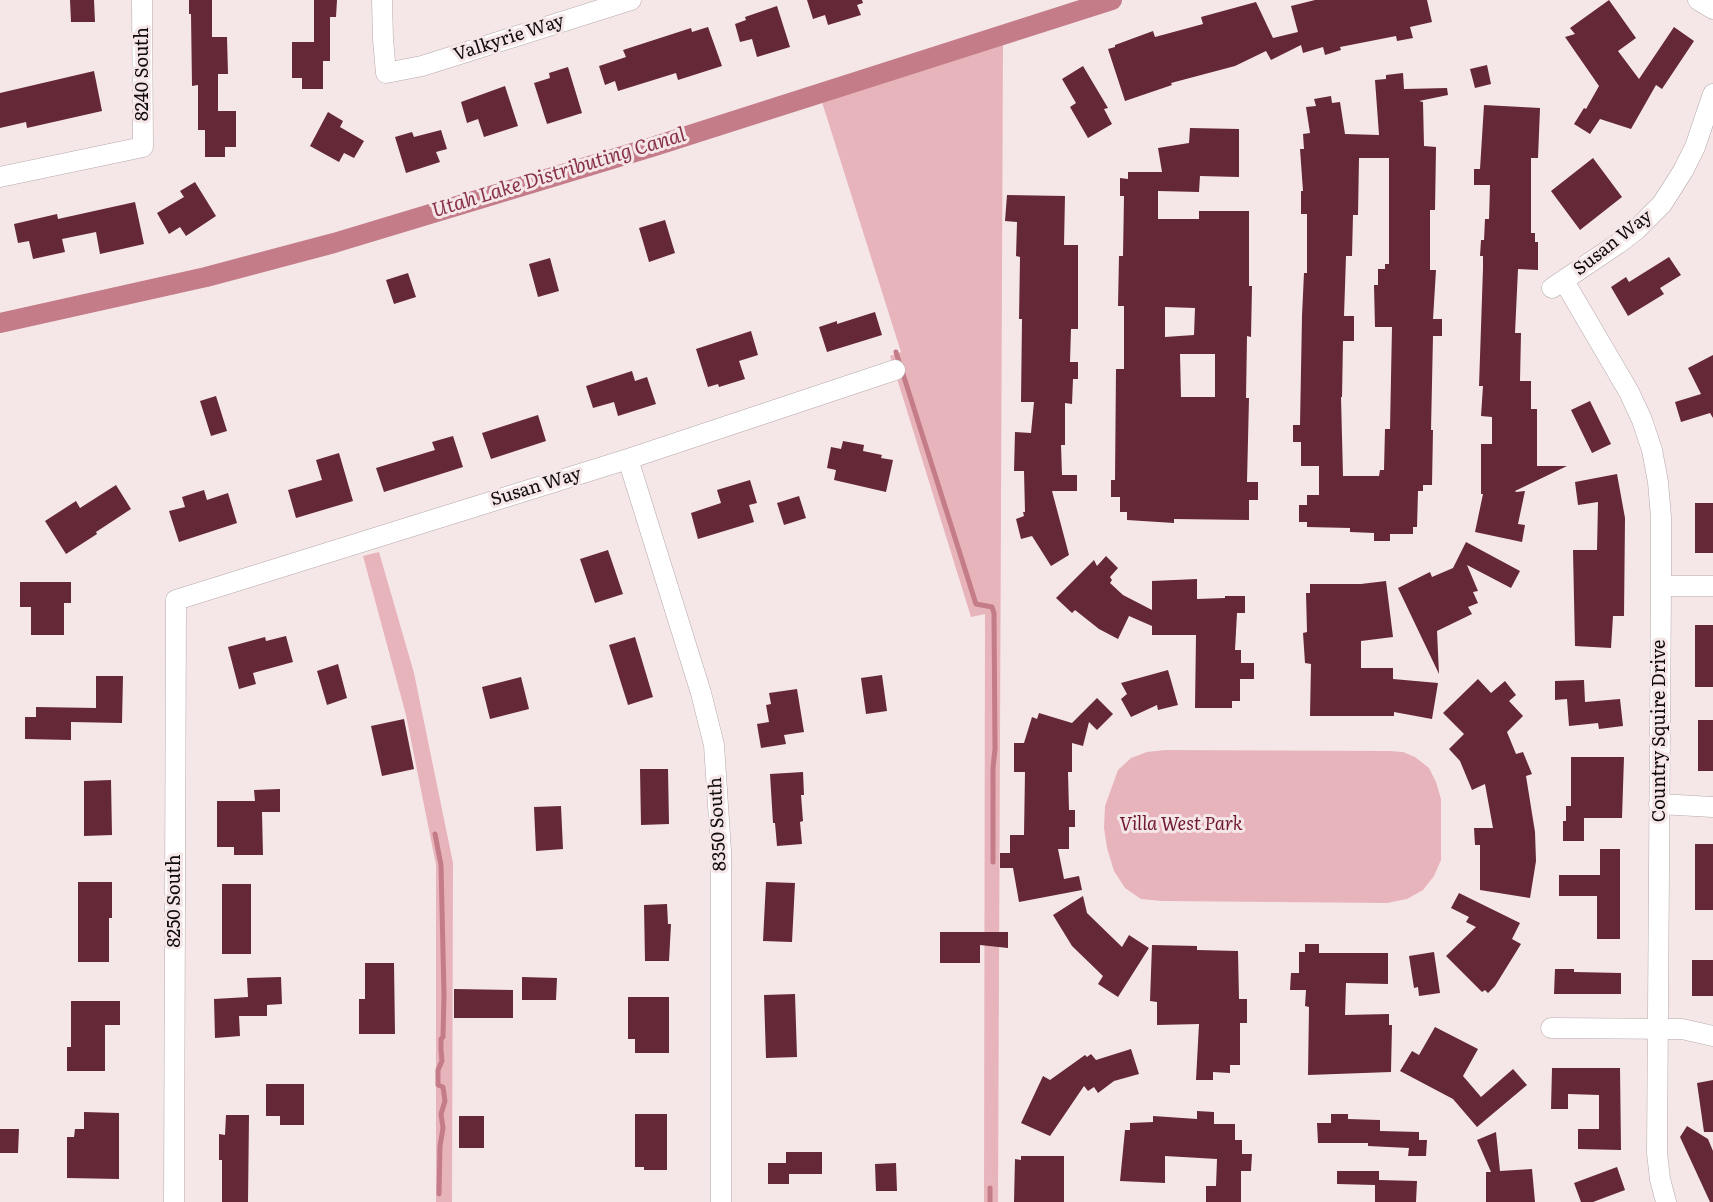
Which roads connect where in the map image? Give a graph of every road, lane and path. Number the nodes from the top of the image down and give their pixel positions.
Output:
1 (142, 0) edge
2 (382, 0) edge
3 (631, 0) edge
4 (1698, 0) edge
5 (1713, 9) edge
6 (1713, 94) edge
7 (0, 177) edge
8 (1558, 285) joint
9 (895, 370) dead end
10 (628, 459) junction
11 (1661, 586) junction
12 (1713, 586) edge
13 (176, 600) joint
14 (1659, 804) junction
15 (1713, 807) edge
16 (1551, 1028) dead end
17 (1658, 1029) junction
18 (1713, 1036) edge
19 (174, 1202) edge
20 (721, 1202) edge
21 (1666, 1202) edge

1 - 7 street, 8240 South
2 - 3 street, Valkyrie Way
4 - 5 street
6 - 8 street, Susan Way
8 - 11 street, Country Squire Drive
9 - 10 street, Susan Way
10 - 13 street, Susan Way
10 - 20 street, 8350 South
11 - 12 street
11 - 14 street, Country Squire Drive
13 - 19 street, 8250 South
14 - 15 street
14 - 17 street, Country Squire Drive
16 - 17 street
17 - 18 street
17 - 21 street, Country Squire Drive

